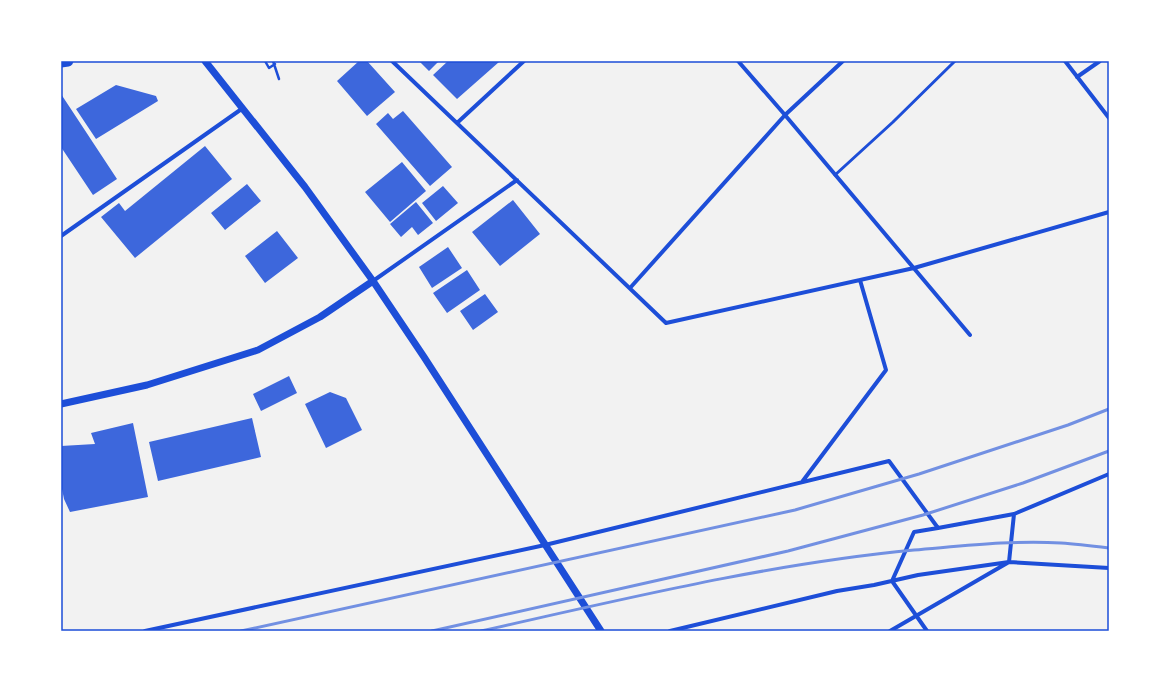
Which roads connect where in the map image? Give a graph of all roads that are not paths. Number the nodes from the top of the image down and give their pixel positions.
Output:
1 (68, 61) edge
2 (205, 61) edge
3 (392, 61) edge
4 (524, 61) edge
5 (738, 61) edge
6 (843, 61) edge
7 (955, 61) edge
8 (1065, 61) edge
9 (1100, 61) edge
10 (61, 62) edge
11 (1077, 77) junction
12 (243, 108) junction
13 (786, 115) junction
14 (1109, 118) edge
15 (457, 123) junction
16 (835, 175) junction
17 (517, 180) junction
18 (1109, 212) edge
19 (61, 236) edge
20 (914, 268) junction
21 (860, 280) junction
22 (373, 281) junction
23 (630, 288) junction
24 (970, 335) dead end
25 (61, 404) edge
26 (1109, 474) edge
27 (802, 482) junction
28 (1014, 514) junction
29 (938, 528) junction
30 (546, 545) junction
31 (1009, 562) junction
32 (1109, 568) edge
33 (892, 581) junction
34 (916, 616) junction
35 (145, 631) edge
36 (601, 631) edge
37 (670, 631) edge
38 (890, 631) edge
39 (927, 631) edge

1 - 10 highway
2 - 12 street
3 - 15 street
4 - 15 street
5 - 13 street
6 - 13 street
7 - 16 lane
8 - 11 street
9 - 11 street
11 - 14 street
12 - 19 street
12 - 22 street
13 - 16 street
13 - 23 street
15 - 17 street
16 - 20 street
17 - 22 street
17 - 23 street
18 - 20 street
20 - 21 street
20 - 24 street
21 - 23 street
21 - 27 street
22 - 25 street
22 - 30 street
26 - 28 street
27 - 29 street
27 - 30 street
28 - 29 street
28 - 31 street
29 - 33 street
30 - 35 street
30 - 36 street
31 - 32 street
31 - 33 street
31 - 34 street
33 - 34 street
33 - 37 street
34 - 38 street
34 - 39 street

